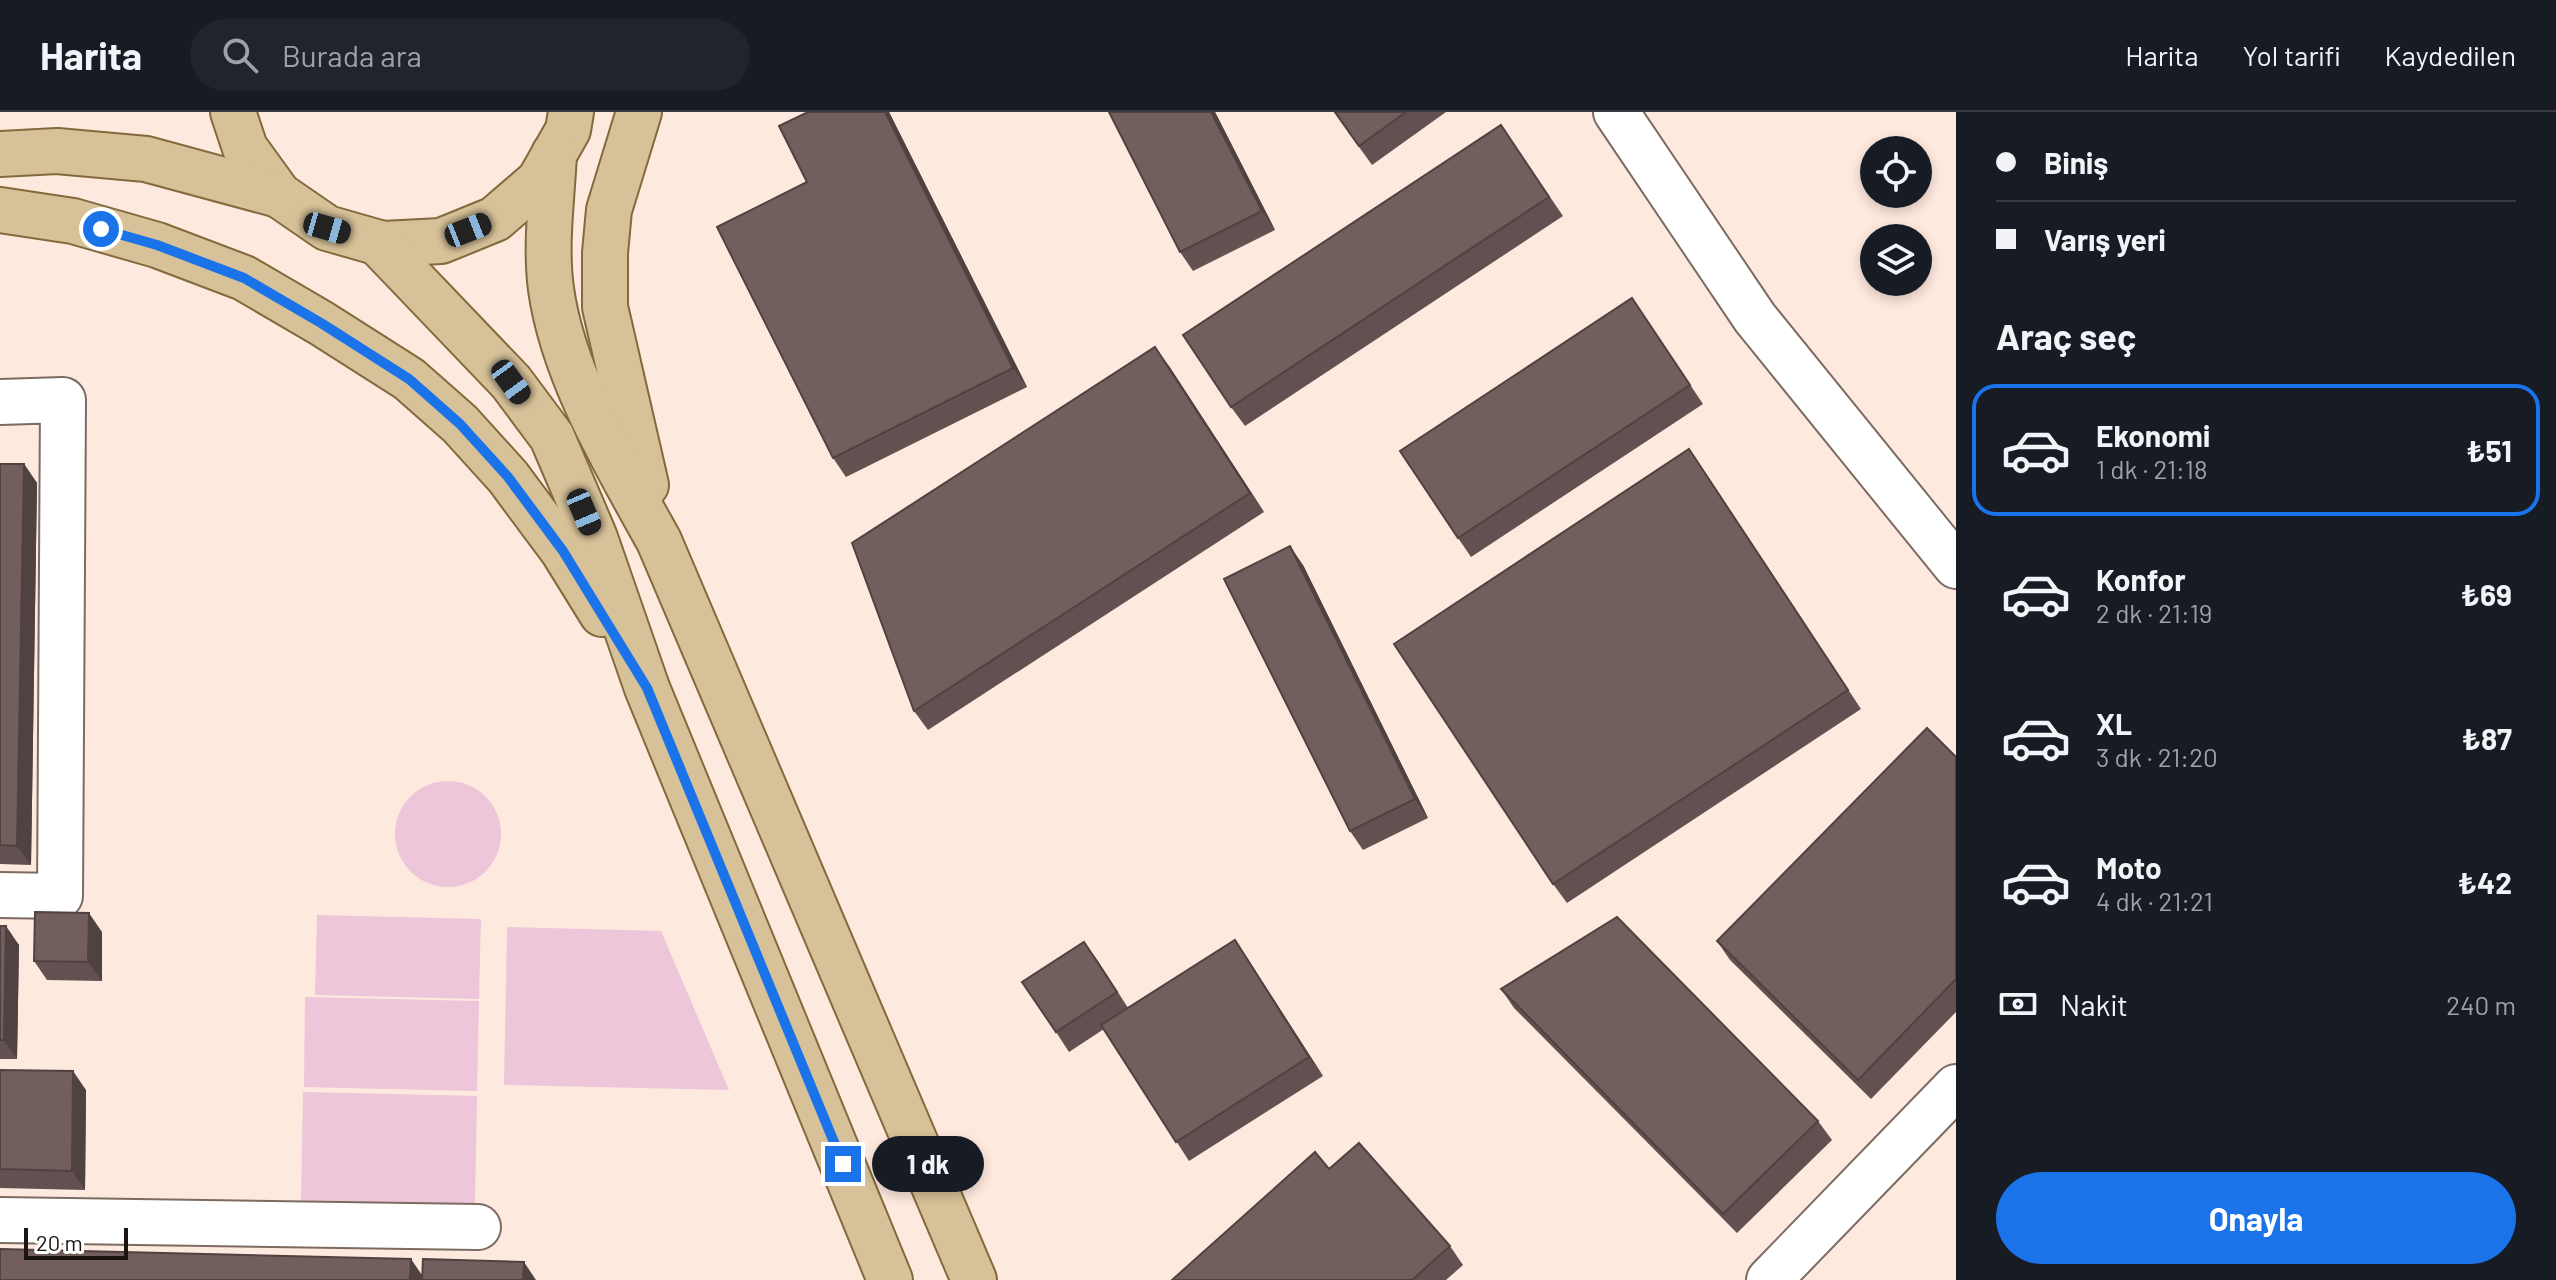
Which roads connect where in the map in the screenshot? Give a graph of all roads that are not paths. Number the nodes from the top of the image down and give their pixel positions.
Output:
1 (233, 112) edge
2 (571, 112) edge
3 (639, 112) edge
4 (1616, 112) edge
5 (0, 154) edge
6 (554, 154) junction
7 (279, 195) junction
8 (0, 210) edge
9 (378, 243) junction
10 (0, 402) edge
11 (659, 541) junction
12 (1956, 566) edge
13 (647, 688) junction
14 (0, 895) edge
15 (1956, 1087) edge
16 (0, 1220) edge
17 (478, 1227) dead end
18 (890, 1280) edge
19 (974, 1280) edge
20 (1769, 1280) edge

1 - 7 main road
2 - 6 main road
3 - 11 main road
4 - 12 street
5 - 7 main road
6 - 9 main road
6 - 11 main road
7 - 9 main road
8 - 13 main road
9 - 13 main road
10 - 14 street
11 - 19 main road
13 - 18 main road
15 - 20 street
16 - 17 street

